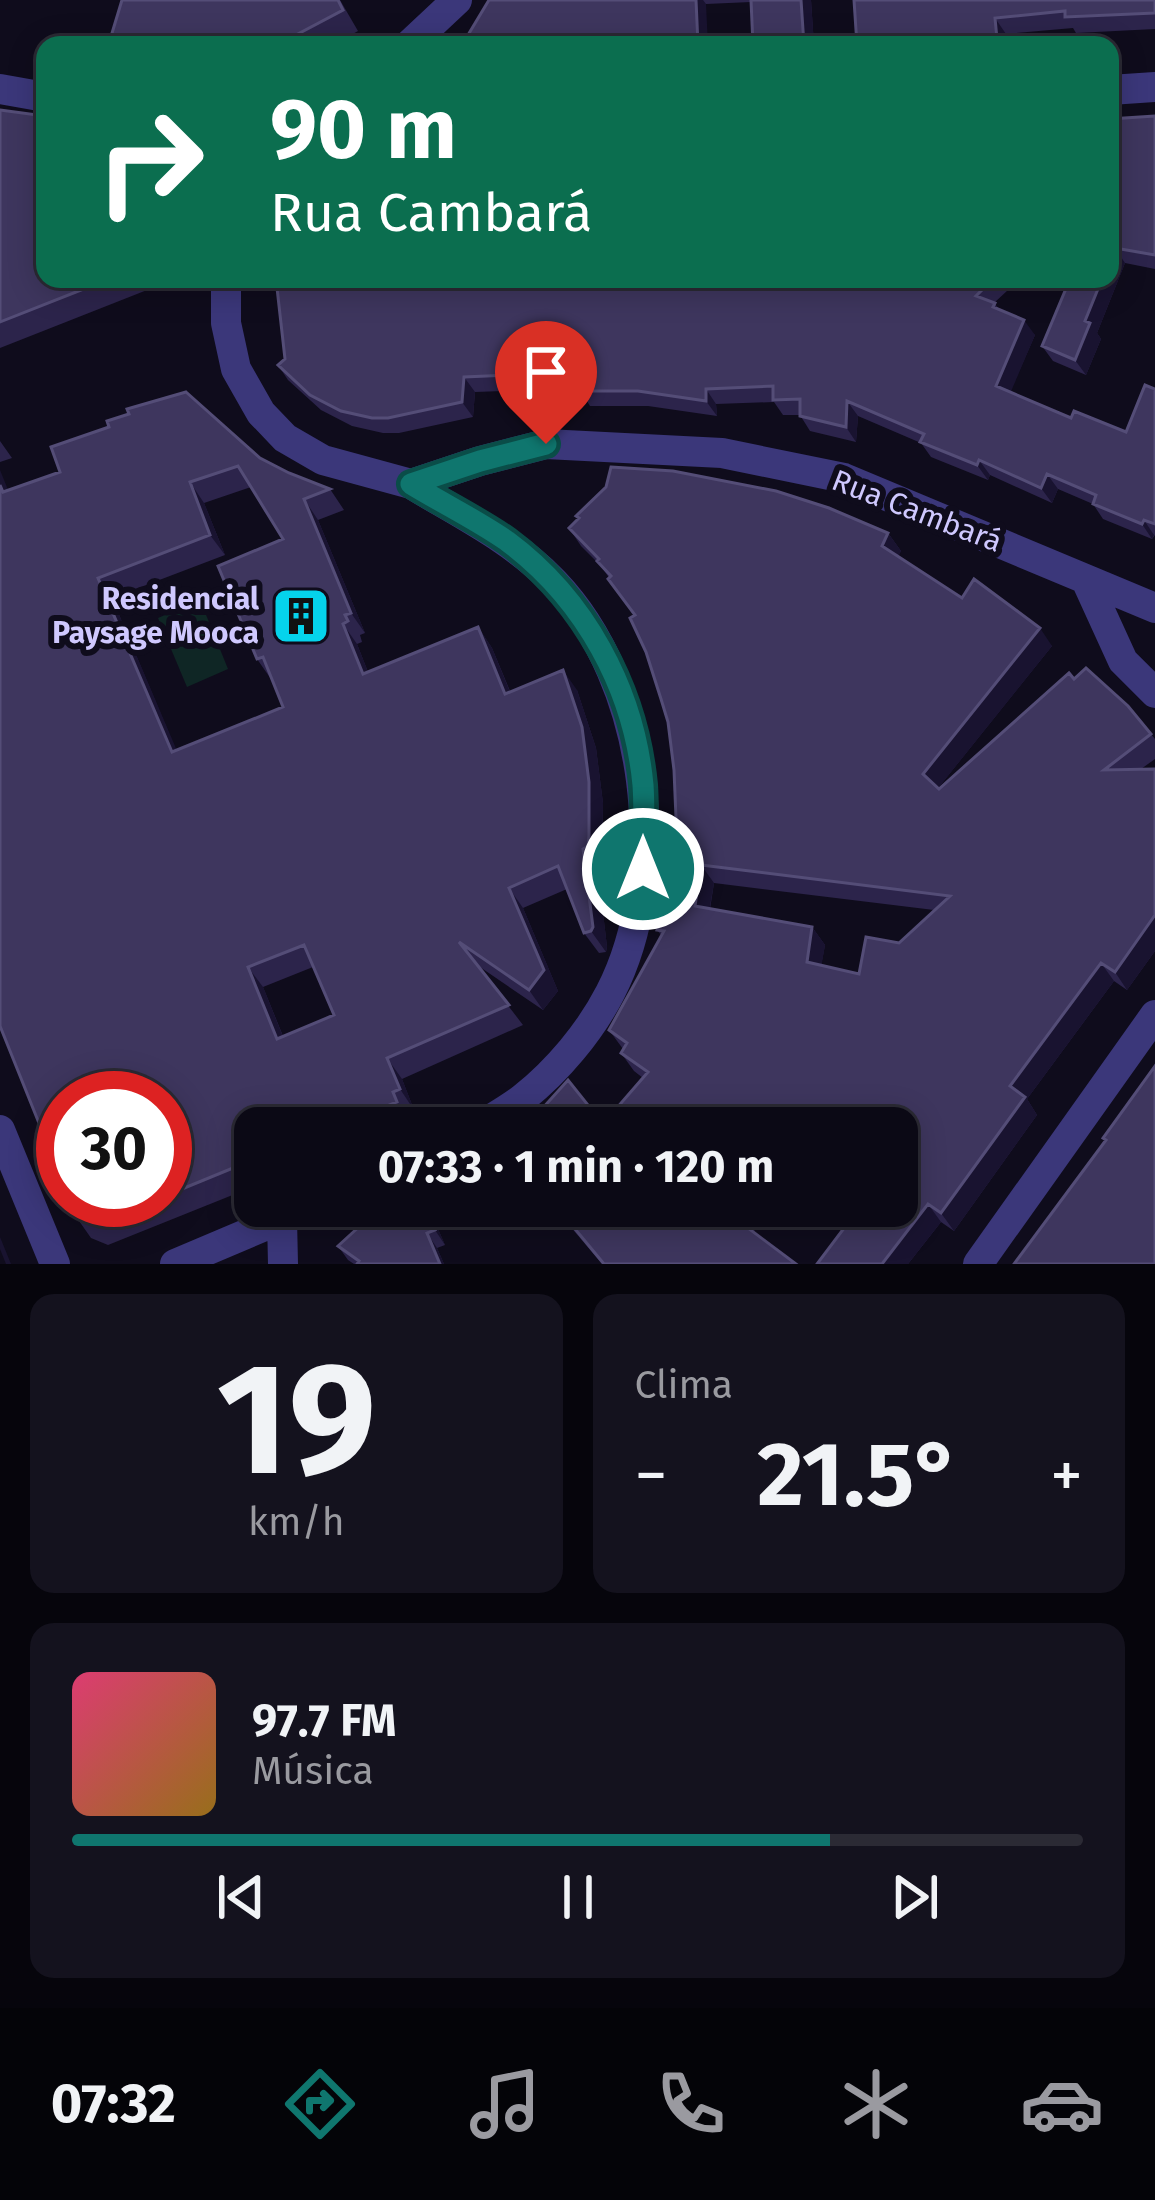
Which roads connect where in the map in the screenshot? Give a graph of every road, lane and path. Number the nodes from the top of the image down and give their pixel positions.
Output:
1 (457, 0) edge
2 (419, 36) edge
3 (1155, 87) edge
4 (0, 89) edge
5 (1119, 89) edge
6 (36, 95) edge
7 (226, 288) edge
8 (411, 484) junction
9 (1086, 580) junction
10 (1155, 608) edge
11 (1155, 693) edge
12 (1155, 1015) edge
13 (509, 1107) edge
14 (0, 1130) edge
15 (263, 1227) edge
16 (282, 1227) edge
17 (55, 1264) edge
18 (175, 1264) edge
19 (284, 1264) edge
20 (978, 1264) edge

1 - 2 street
3 - 5 street
4 - 6 street
7 - 8 street
8 - 9 street, Rua Cambará
8 - 13 street
9 - 10 street, Rua Cambará
9 - 11 street
12 - 20 street
14 - 17 street
15 - 18 street
16 - 19 street

